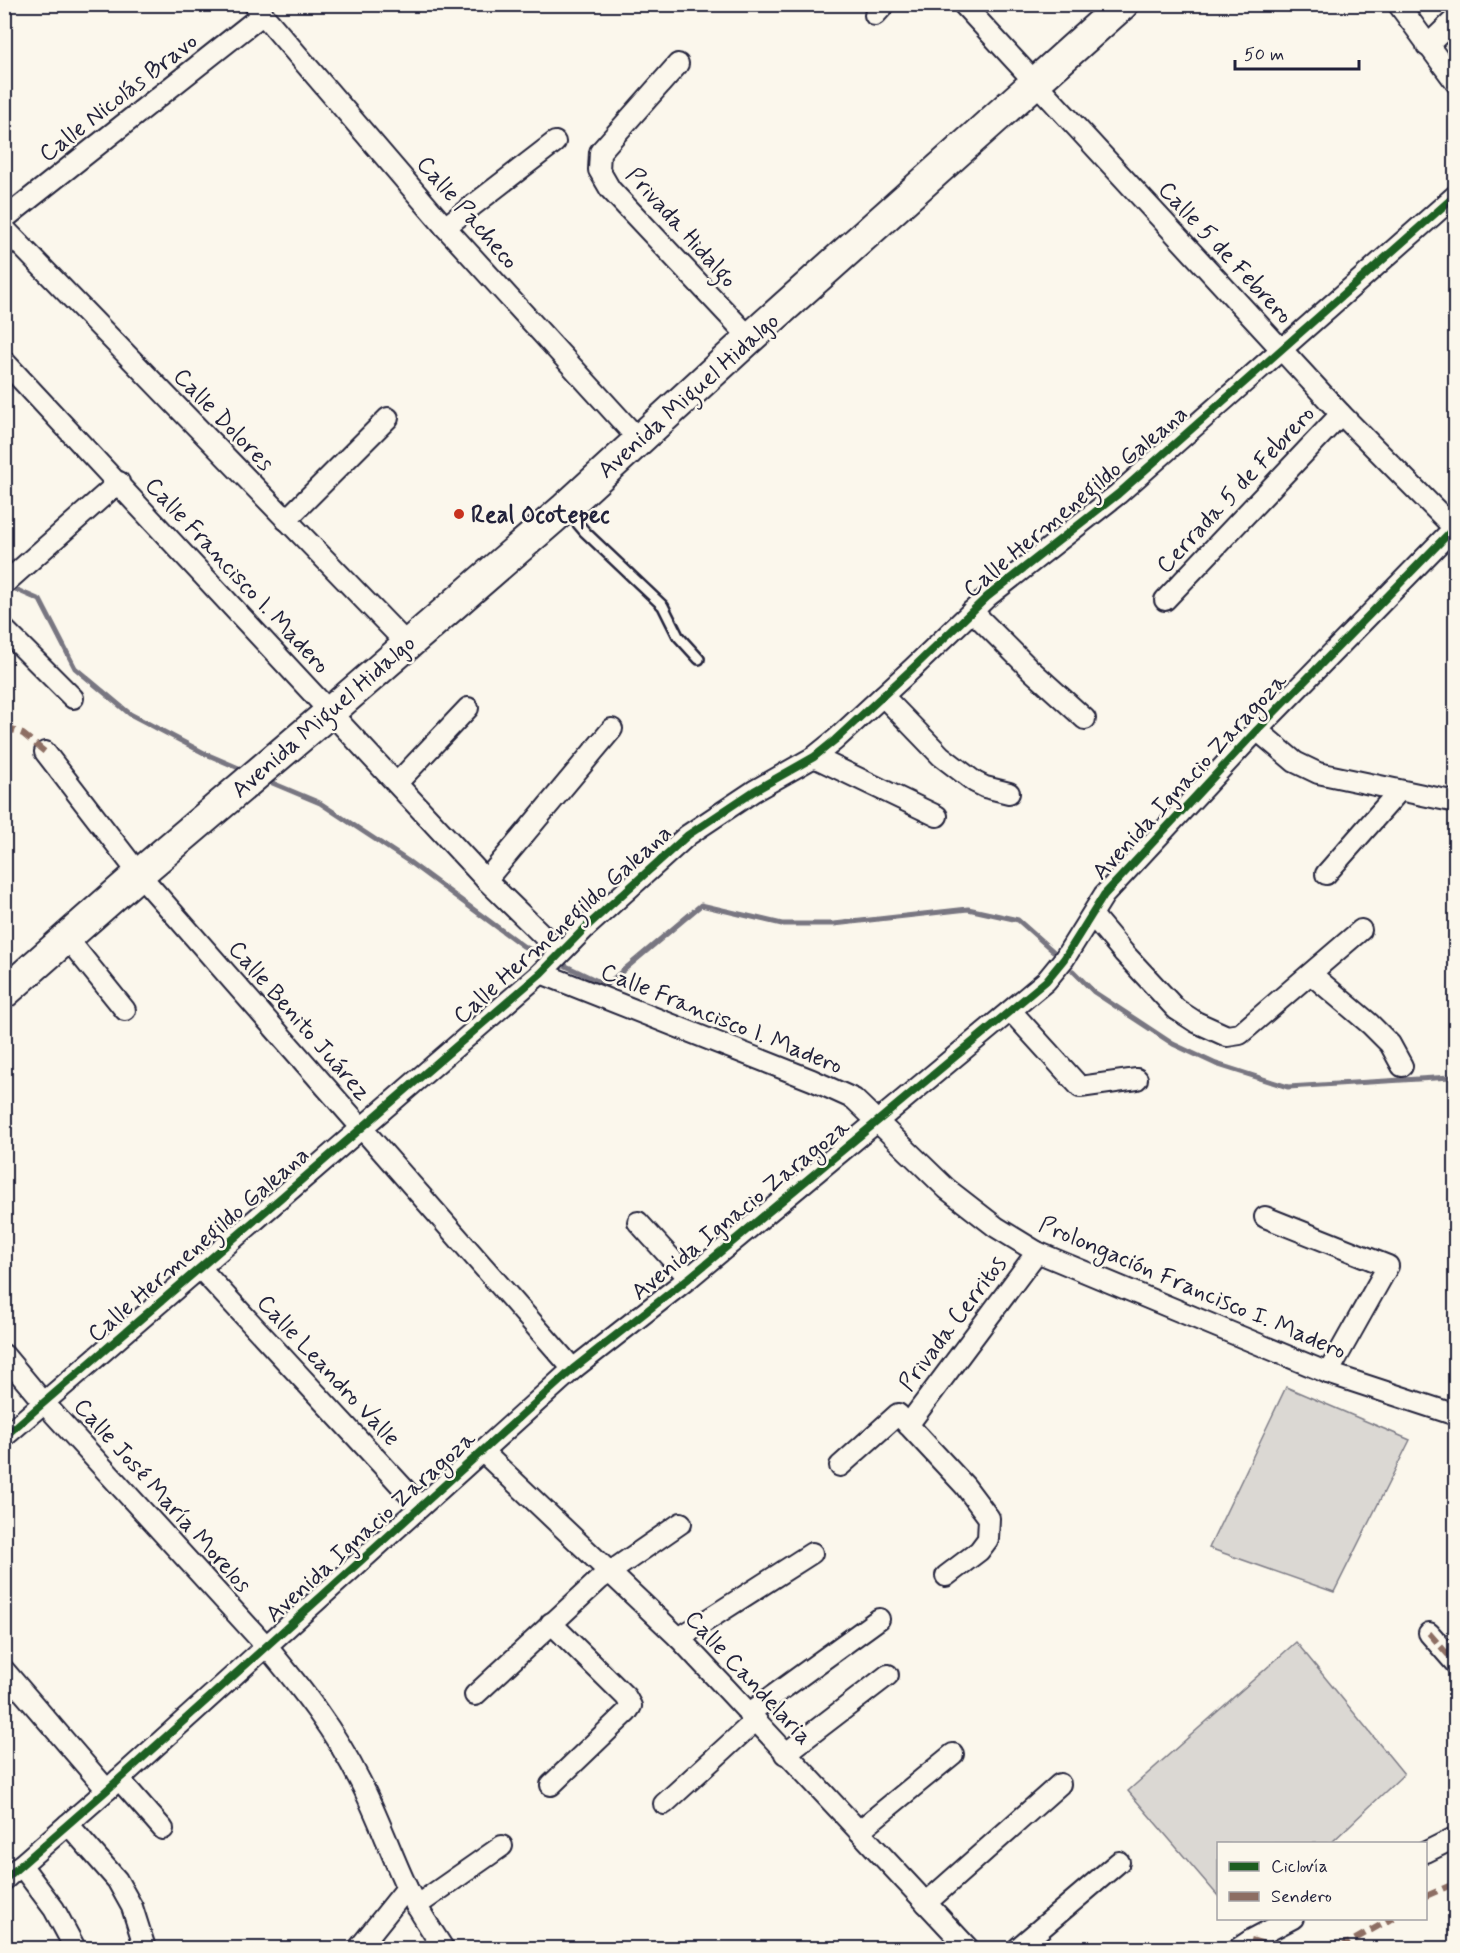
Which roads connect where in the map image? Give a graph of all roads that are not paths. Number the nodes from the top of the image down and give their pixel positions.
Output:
1 (963, 4) edge
2 (1123, 4) edge
3 (1398, 4) edge
4 (258, 10) edge
5 (1455, 18) edge
6 (1427, 46) junction
7 (678, 64) dead end
8 (1455, 83) edge
9 (1036, 84) junction
10 (555, 142) dead end
11 (1455, 195) edge
12 (4, 219) edge
13 (446, 227) junction
14 (4, 228) edge
15 (750, 338) junction
16 (1282, 349) junction
17 (4, 361) edge
18 (1341, 414) junction
19 (388, 418) dead end
20 (639, 440) junction
21 (119, 482) junction
22 (564, 508) junction
23 (286, 520) junction
24 (1455, 528) edge
25 (4, 584) edge
26 (1165, 600) dead end
27 (972, 611) junction
28 (4, 629) edge
29 (406, 644) junction
30 (699, 659) dead end
31 (883, 696) junction
32 (73, 698) dead end
33 (468, 708) dead end
34 (330, 712) junction
35 (1085, 719) dead end
36 (612, 729) dead end
37 (1257, 730) junction
38 (45, 752) dead end
39 (814, 757) junction
40 (398, 783) junction
41 (1399, 792) junction
42 (1009, 793) dead end
43 (1455, 802) edge
44 (937, 816) dead end
45 (139, 874) junction
46 (1326, 874) dead end
47 (486, 880) junction
48 (1093, 916) junction
49 (1361, 930) dead end
50 (67, 938) junction
51 (560, 952) junction
52 (541, 972) junction
53 (1311, 974) junction
54 (4, 993) edge
55 (125, 1010) dead end
56 (1011, 1011) junction
57 (1402, 1066) dead end
58 (1137, 1079) dead end
59 (877, 1121) junction
60 (361, 1129) junction
61 (1266, 1216) dead end
62 (638, 1222) dead end
63 (1037, 1252) junction
64 (200, 1268) junction
65 (689, 1278) junction
66 (4, 1355) edge
67 (573, 1369) junction
68 (1328, 1373) junction
69 (44, 1403) junction
70 (1455, 1415) edge
71 (908, 1425) junction
72 (4, 1437) edge
73 (482, 1451) junction
74 (840, 1466) dead end
75 (420, 1506) junction
76 (681, 1523) dead end
77 (812, 1553) dead end
78 (609, 1572) junction
79 (945, 1576) dead end
80 (879, 1619) dead end
81 (551, 1623) junction
82 (1429, 1633) dead end
83 (679, 1638) junction
84 (266, 1646) junction
85 (1455, 1664) edge
86 (4, 1670) edge
87 (888, 1675) dead end
88 (475, 1695) dead end
89 (751, 1718) junction
90 (785, 1754) junction
91 (953, 1754) dead end
92 (1060, 1784) dead end
93 (113, 1785) junction
94 (551, 1785) dead end
95 (664, 1804) dead end
96 (68, 1824) junction
97 (163, 1829) dead end
98 (860, 1832) junction
99 (1455, 1837) edge
100 (502, 1846) dead end
101 (1427, 1851) edge
102 (1119, 1862) dead end
103 (21, 1865) junction
104 (4, 1880) edge
105 (407, 1888) junction
106 (926, 1904) junction
107 (416, 1906) junction
108 (1289, 1920) edge
109 (75, 1948) edge
110 (145, 1948) edge
111 (359, 1948) edge
112 (443, 1948) edge
113 (968, 1948) edge
114 (1018, 1948) edge
115 (1239, 1948) edge

1 - 9 street, Calle 5 de Febrero
2 - 9 main road, Avenida Miguel Hidalgo
3 - 6 street
4 - 12 street, Calle Nicolás Bravo
4 - 13 street, Calle Pacheco
5 - 6 street
6 - 8 street
7 - 15 street, Privada Hidalgo
9 - 15 main road, Avenida Miguel Hidalgo
9 - 16 street, Calle 5 de Febrero
10 - 13 street
11 - 16 street, Calle Hermenegildo Galeana
13 - 20 street, Calle Pacheco
14 - 23 street, Calle Dolores
15 - 20 main road, Avenida Miguel Hidalgo
16 - 18 street, Calle 5 de Febrero
16 - 27 street, Calle Hermenegildo Galeana
17 - 21 street, Calle Francisco I. Madero
18 - 24 street, Calle 5 de Febrero
18 - 26 street, Cerrada 5 de Febrero
19 - 23 street
20 - 22 main road, Avenida Miguel Hidalgo
21 - 25 street
21 - 34 street, Calle Francisco I. Madero
22 - 29 main road, Avenida Miguel Hidalgo
22 - 30 lane
23 - 29 street, Calle Dolores
24 - 37 street, Avenida Ignacio Zaragoza
27 - 31 street, Calle Hermenegildo Galeana
27 - 35 street
28 - 32 street
29 - 34 main road, Avenida Miguel Hidalgo
31 - 39 street, Calle Hermenegildo Galeana
31 - 42 street
33 - 40 street
34 - 40 street, Calle Francisco I. Madero
34 - 45 main road, Avenida Miguel Hidalgo
36 - 47 street
37 - 41 street
37 - 48 street, Avenida Ignacio Zaragoza
38 - 45 street, Calle Benito Juárez
39 - 44 street
39 - 51 street, Calle Hermenegildo Galeana
40 - 47 street, Calle Francisco I. Madero
41 - 43 street
41 - 46 street
45 - 50 main road, Avenida Miguel Hidalgo
45 - 60 street, Calle Benito Juárez
47 - 51 street, Calle Francisco I. Madero
48 - 53 street
48 - 56 street, Avenida Ignacio Zaragoza
49 - 53 street
50 - 54 main road, Avenida Miguel Hidalgo
50 - 55 street
51 - 52 street, Calle Hermenegildo Galeana
52 - 59 street, Calle Francisco I. Madero
52 - 60 street, Calle Hermenegildo Galeana
53 - 57 street
56 - 58 street
56 - 59 street, Avenida Ignacio Zaragoza
59 - 63 street, Prolongación Francisco I. Madero
59 - 65 street, Avenida Ignacio Zaragoza
60 - 64 street, Calle Hermenegildo Galeana
60 - 67 street, Calle Benito Juárez
61 - 68 street
62 - 65 street
63 - 68 street, Prolongación Francisco I. Madero
63 - 71 street, Privada Cerritos
64 - 69 street, Calle Hermenegildo Galeana
64 - 75 street, Calle Leandro Valle
65 - 67 street, Avenida Ignacio Zaragoza
66 - 69 street, Calle José María Morelos
67 - 73 street, Avenida Ignacio Zaragoza
68 - 70 street, Prolongación Francisco I. Madero
69 - 72 street, Calle Hermenegildo Galeana
69 - 84 street, Calle José María Morelos
71 - 74 street, Privada Cerritos
71 - 79 street, Privada Cerritos
73 - 75 street, Avenida Ignacio Zaragoza
73 - 78 street, Calle Candelaria
75 - 84 street, Avenida Ignacio Zaragoza
76 - 78 street
77 - 83 street
78 - 81 street
78 - 83 street, Calle Candelaria
80 - 89 street
81 - 88 street
81 - 94 street
82 - 85 street
83 - 89 street, Calle Candelaria
84 - 93 street, Avenida Ignacio Zaragoza
84 - 105 street, Calle José María Morelos
86 - 93 street
87 - 90 street
89 - 90 street, Calle Candelaria
89 - 95 street
90 - 98 street, Calle Candelaria
91 - 98 street
92 - 106 street
93 - 96 street, Avenida Ignacio Zaragoza
93 - 97 street
96 - 103 street, Avenida Ignacio Zaragoza
96 - 110 street
98 - 106 street, Calle Candelaria
99 - 101 street
100 - 107 street
102 - 114 street
103 - 104 street, Avenida Ignacio Zaragoza
103 - 109 street
105 - 107 street, Calle José María Morelos
105 - 111 street
106 - 113 street, Calle Candelaria
107 - 112 street, Calle José María Morelos
108 - 115 street

